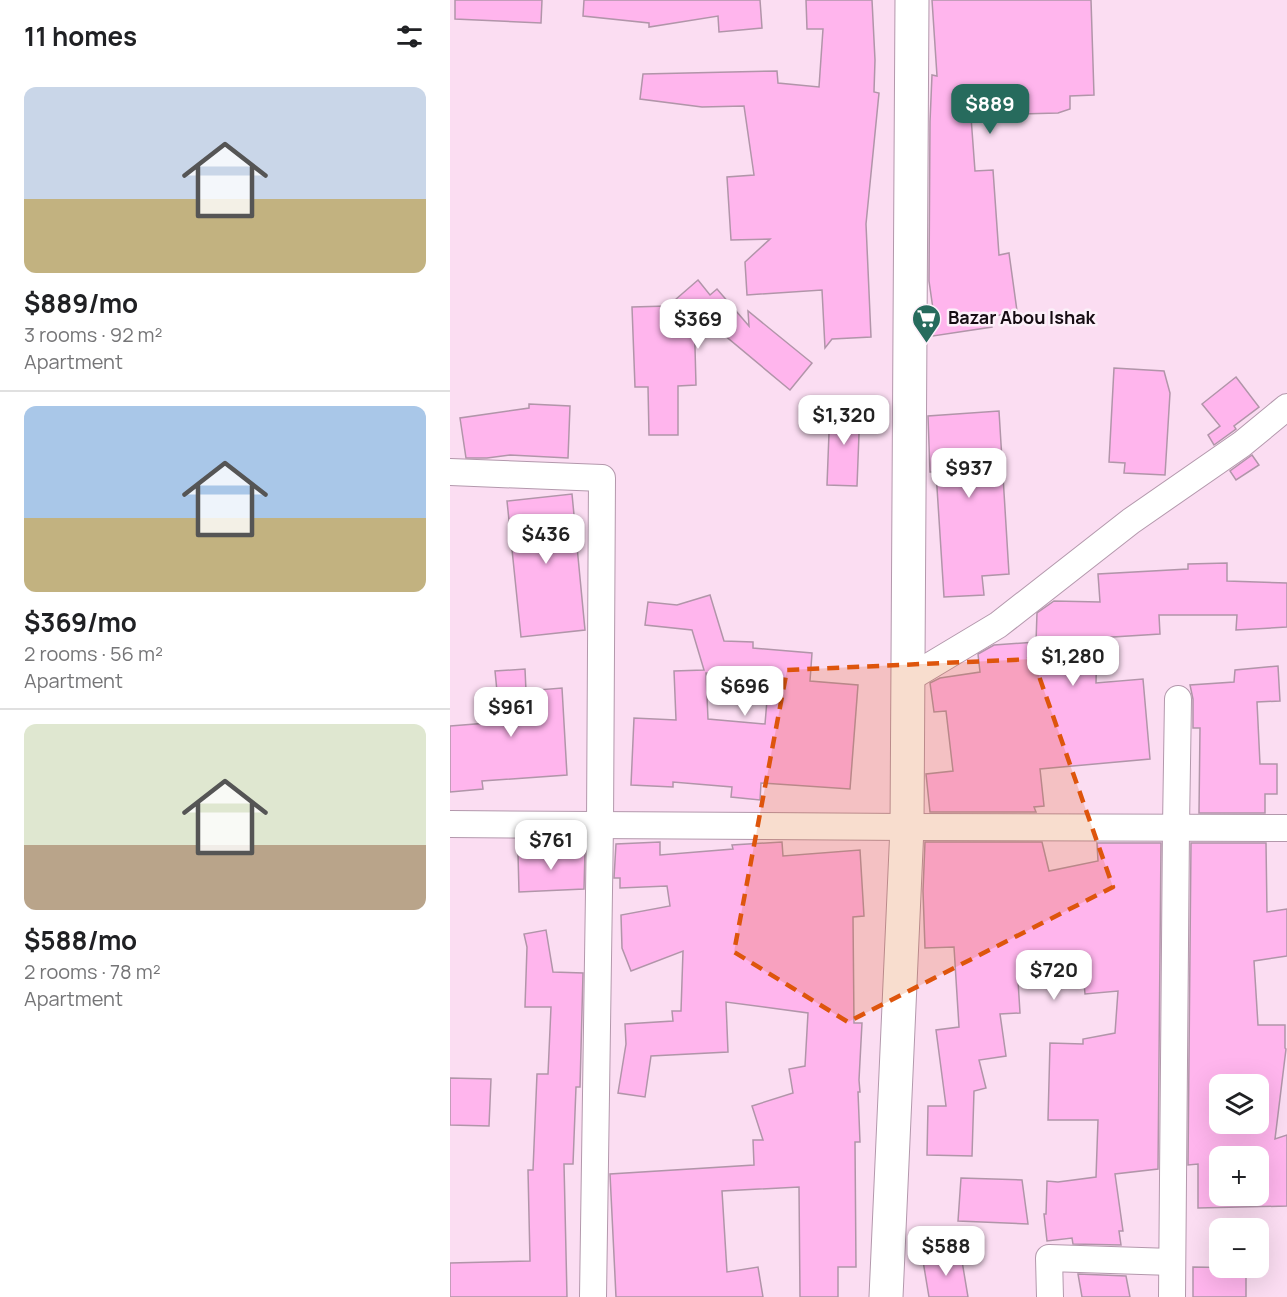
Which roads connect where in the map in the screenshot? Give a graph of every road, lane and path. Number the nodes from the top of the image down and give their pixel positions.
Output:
1 (912, 0) edge
2 (1287, 407) edge
3 (450, 472) edge
4 (908, 679) junction
5 (1178, 699) dead end
6 (450, 824) edge
7 (600, 824) junction
8 (907, 827) junction
9 (1176, 827) junction
10 (1287, 828) edge
11 (1172, 1262) junction
12 (593, 1297) edge
13 (886, 1297) edge
14 (1050, 1297) edge
15 (1172, 1297) edge

1 - 4 street
2 - 4 street
3 - 7 street
4 - 8 street
5 - 9 street
6 - 7 street
7 - 8 street
7 - 12 street
8 - 9 street
8 - 13 street
9 - 10 street
9 - 11 street
11 - 14 street
11 - 15 street

